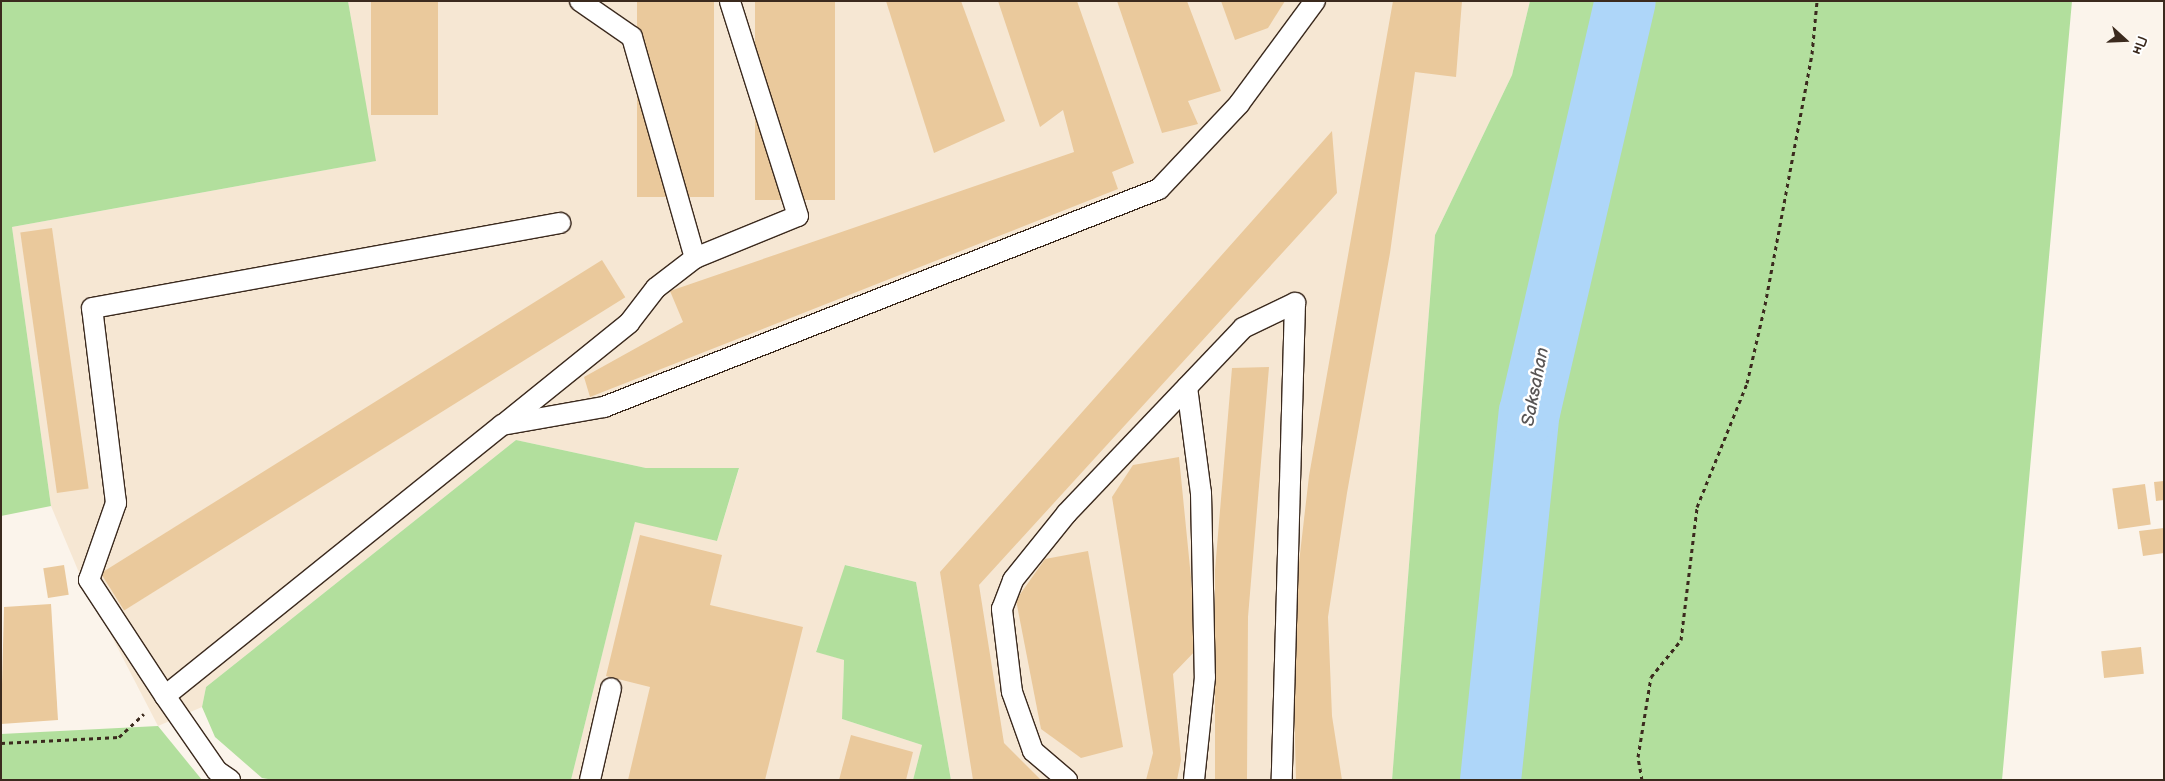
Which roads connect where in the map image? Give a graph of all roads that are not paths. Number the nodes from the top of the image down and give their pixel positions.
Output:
1 (580, 1) edge
2 (730, 1) edge
3 (1316, 1) edge
4 (560, 223) dead end
5 (695, 258) junction
6 (1187, 387) junction
7 (502, 425) junction
8 (611, 688) dead end
9 (164, 696) junction
10 (230, 780) edge
11 (590, 780) edge
12 (1067, 780) edge
13 (1194, 780) edge
14 (1282, 780) edge

1 - 5 lane
2 - 5 lane
3 - 7 lane
4 - 9 lane
5 - 7 lane
6 - 12 lane
6 - 13 lane
6 - 14 lane
7 - 9 lane
8 - 11 lane
9 - 10 lane

